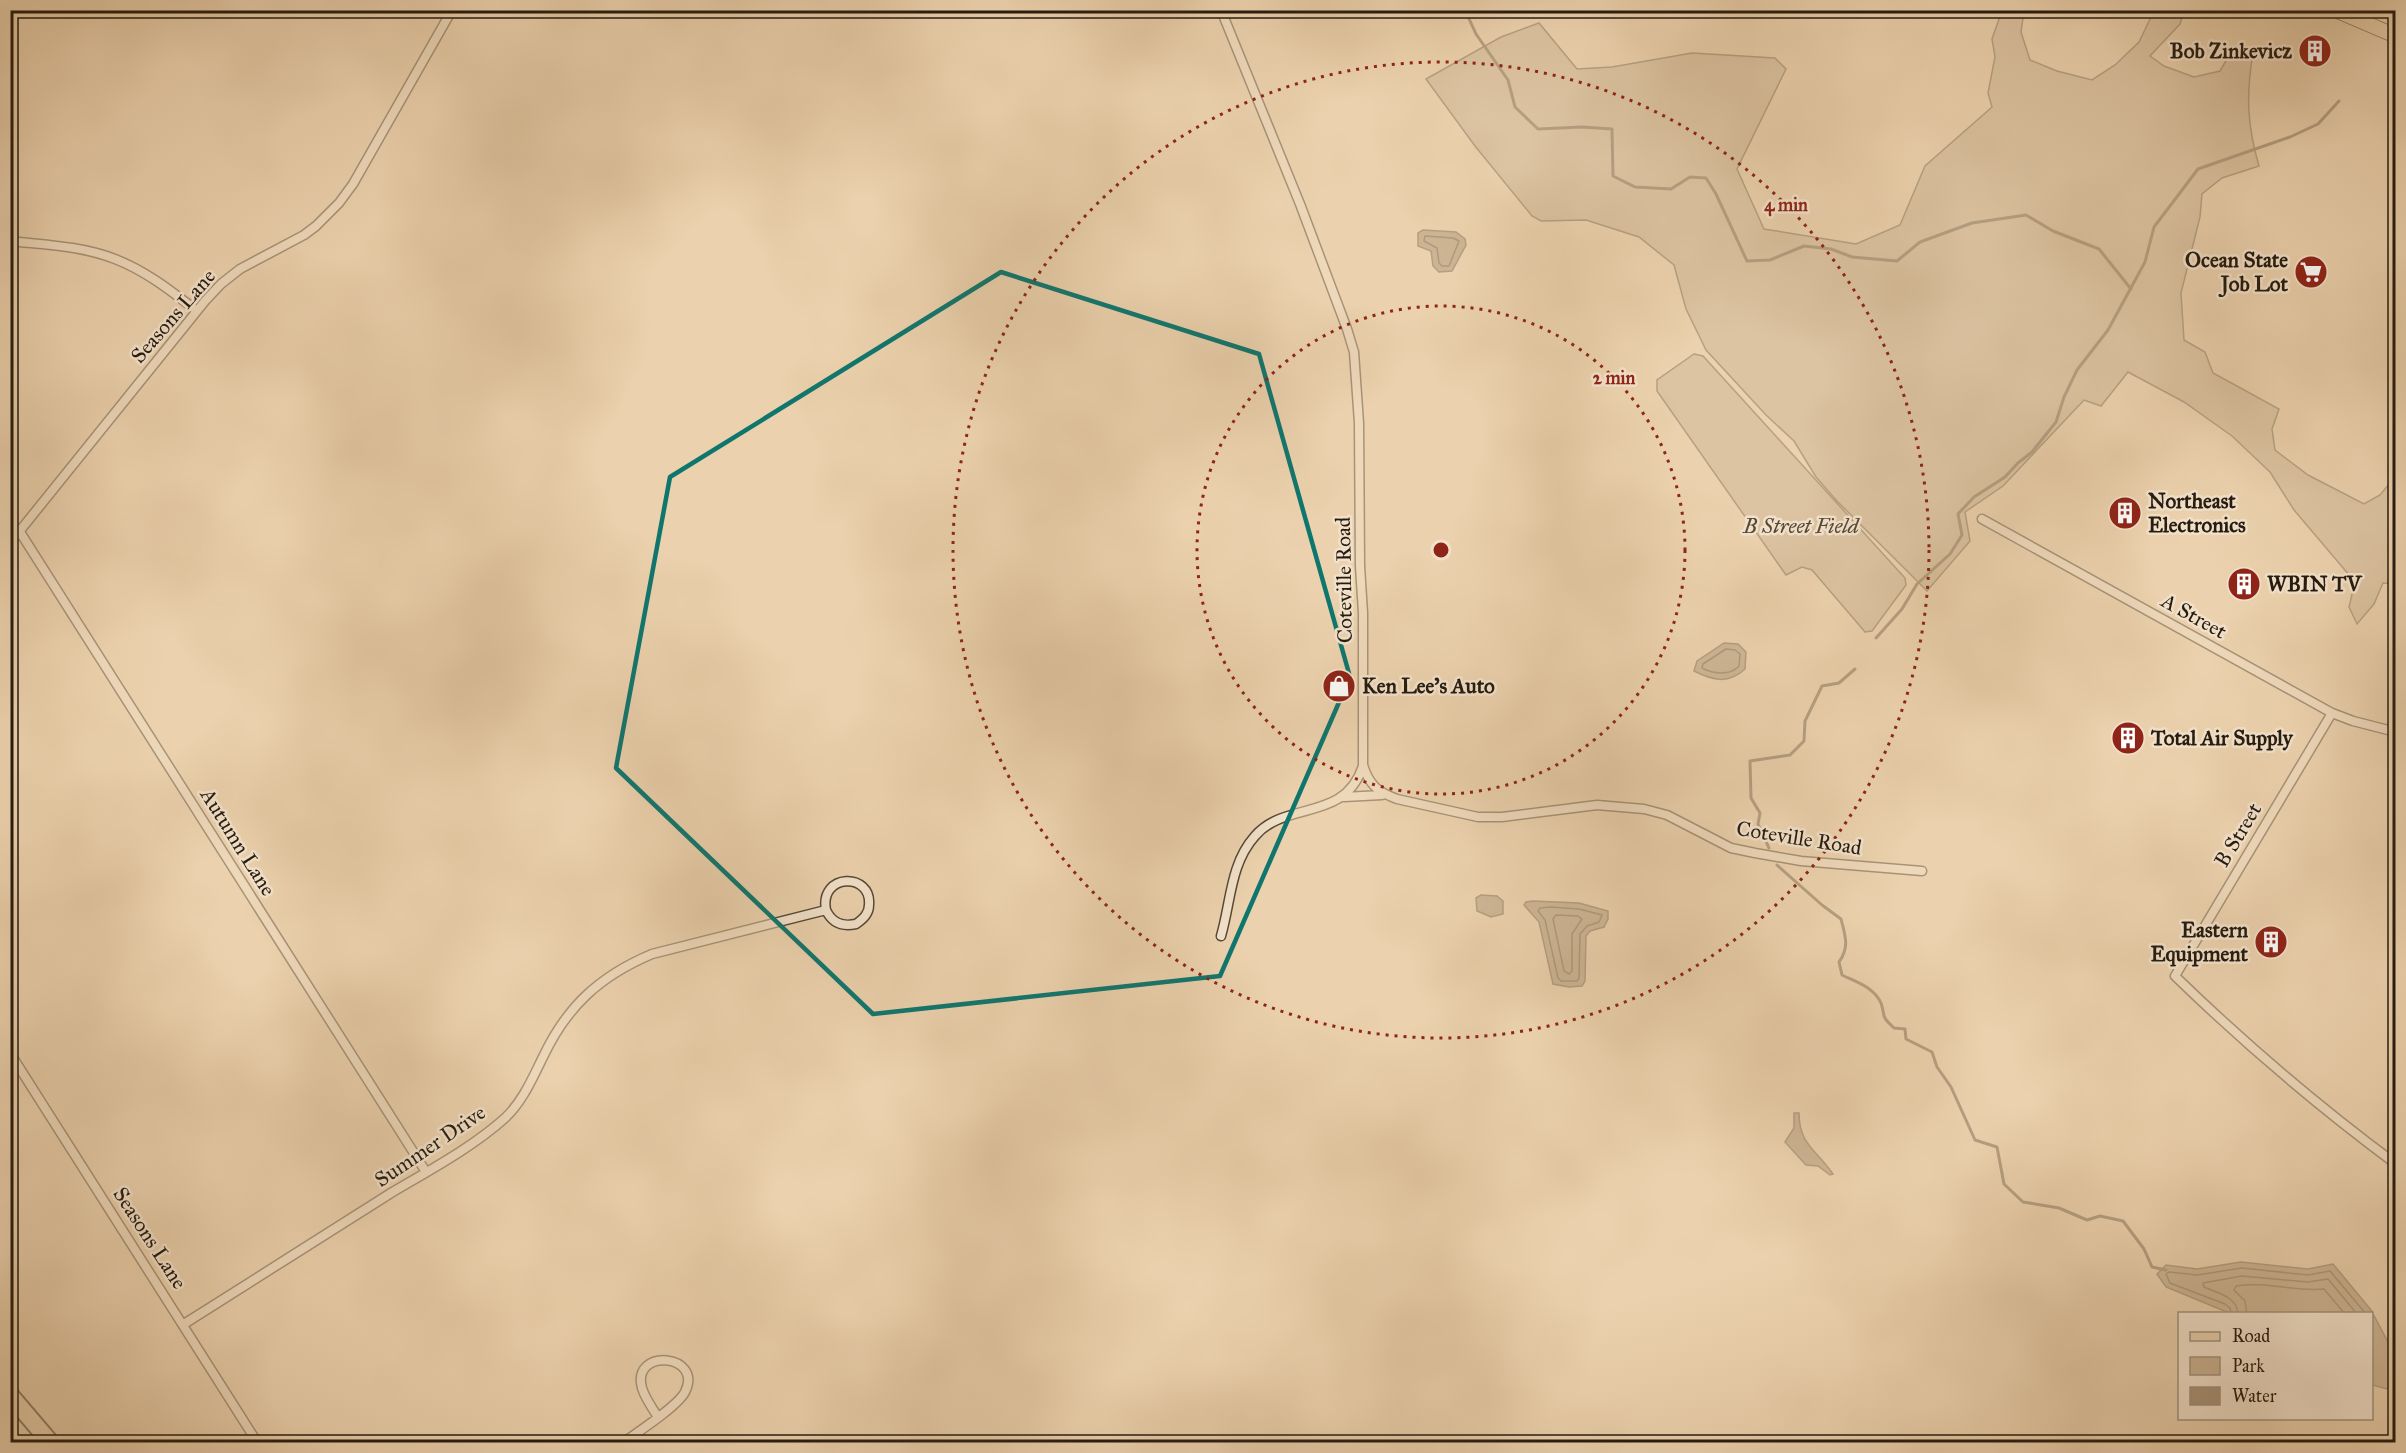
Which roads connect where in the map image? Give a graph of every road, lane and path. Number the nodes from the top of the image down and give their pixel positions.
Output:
1 (452, 10) edge
2 (1221, 10) edge
3 (2335, 10) edge
4 (2386, 10) edge
5 (2396, 14) edge
6 (2396, 36) edge
7 (10, 241) edge
8 (197, 311) junction
9 (1982, 519) dead end
10 (20, 532) junction
11 (10, 543) edge
12 (2332, 713) junction
13 (2396, 732) edge
14 (1363, 765) junction
15 (1385, 795) junction
16 (1344, 796) junction
17 (1922, 871) dead end
18 (826, 910) junction
19 (1221, 936) dead end
20 (10, 1053) edge
21 (2396, 1164) edge
22 (426, 1172) junction
23 (184, 1324) junction
24 (10, 1395) edge
25 (658, 1416) junction
26 (50, 1443) edge
27 (257, 1443) edge
28 (624, 1443) edge

1 - 8 street, Seasons Lane
2 - 14 street, Coteville Road
3 - 6 main road
4 - 5 main road
7 - 8 street
8 - 10 street, Seasons Lane
9 - 12 street, A Street
10 - 11 street, Seasons Lane
10 - 22 street, Autumn Lane
12 - 13 street, A Street
12 - 21 street, B Street
14 - 15 street
14 - 16 street
15 - 16 street, Coteville Road
15 - 17 street, Coteville Road
16 - 19 street, Coteville Road
18 - 18 street
18 - 22 street, Summer Drive
20 - 23 street, Seasons Lane
22 - 23 street, Summer Drive
23 - 27 street, Seasons Lane
24 - 26 highway
25 - 25 street
25 - 28 street

